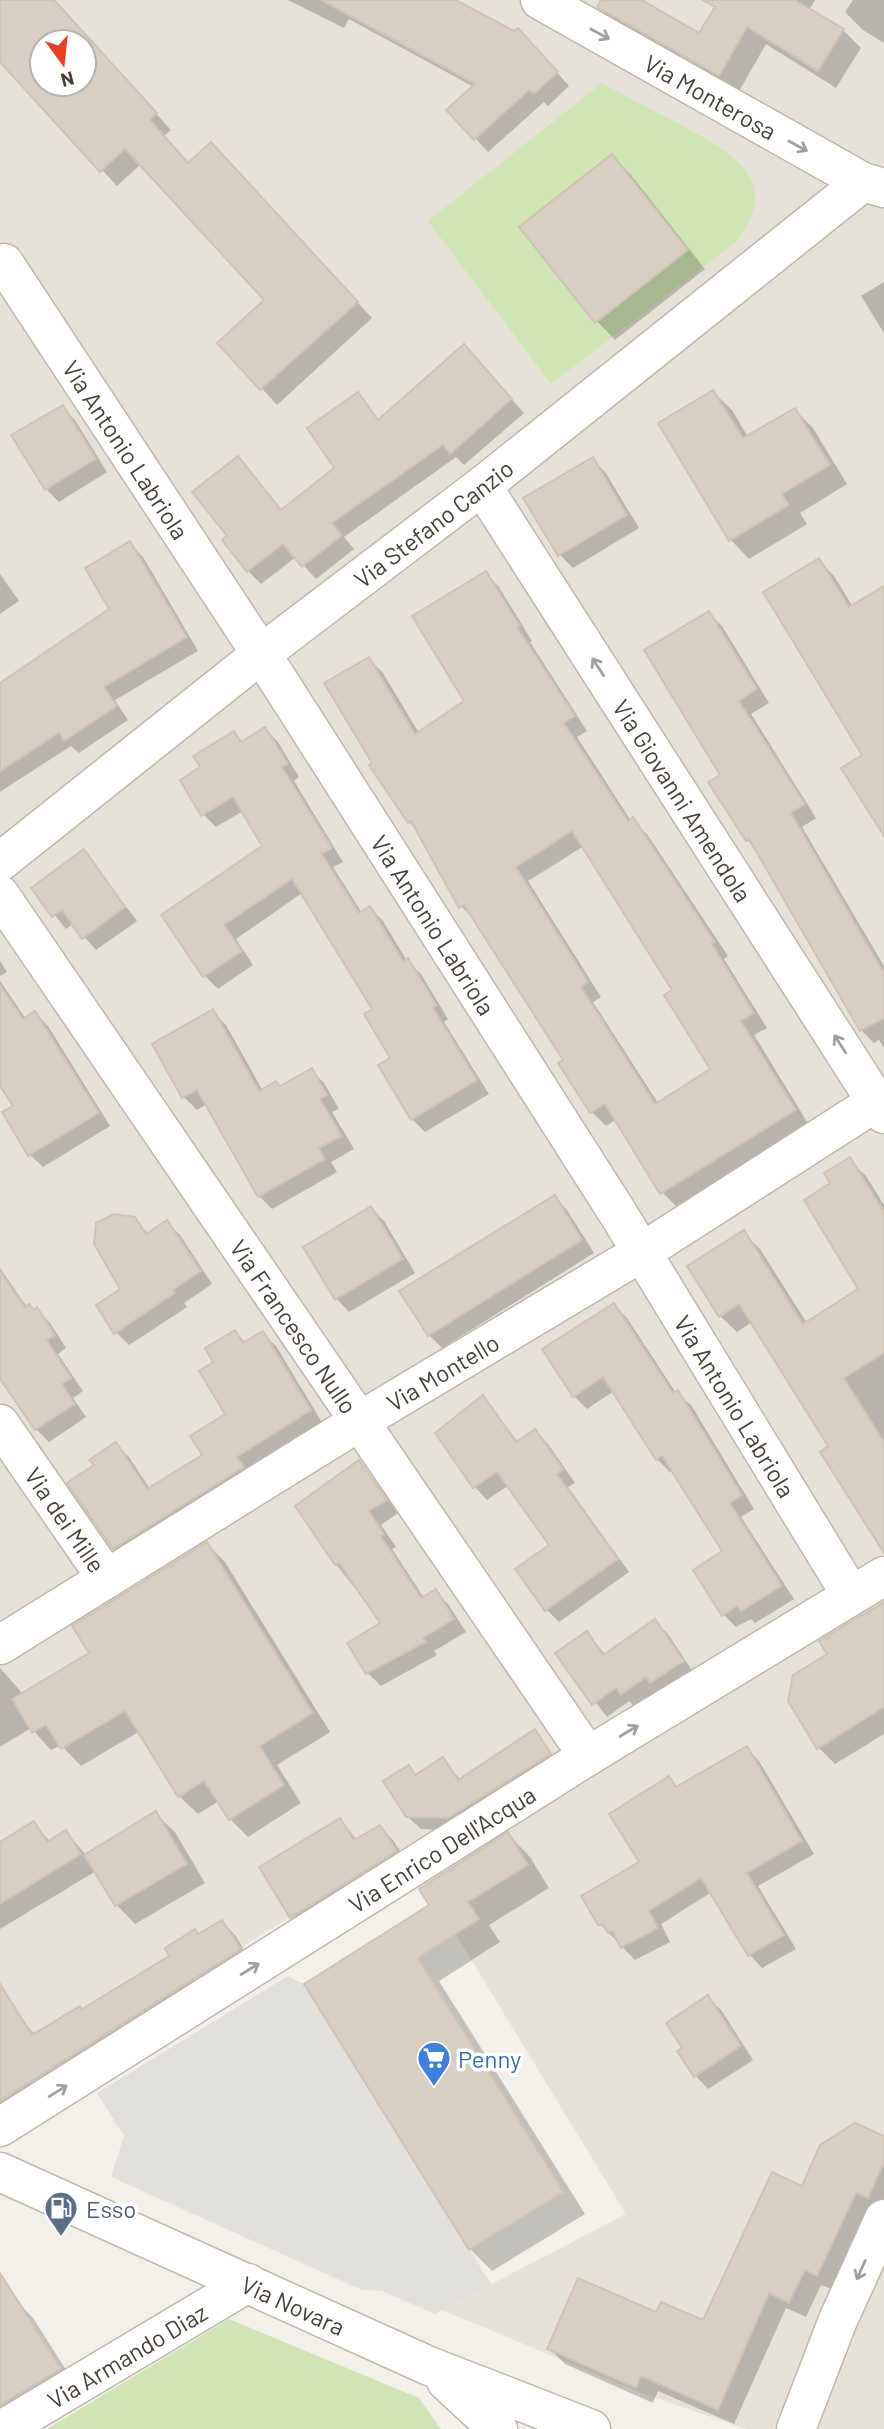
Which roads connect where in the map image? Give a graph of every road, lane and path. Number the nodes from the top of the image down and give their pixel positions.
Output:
1 (540, 0) edge
2 (873, 185) edge
3 (2, 264) edge
4 (482, 486) junction
5 (261, 654) junction
6 (0, 862) edge
7 (0, 895) edge
8 (881, 1104) edge
9 (642, 1252) junction
10 (360, 1421) junction
11 (0, 1424) edge
12 (884, 1576) edge
13 (107, 1579) junction
14 (851, 1595) junction
15 (0, 1645) edge
16 (588, 1756) junction
17 (0, 2127) edge
18 (0, 2172) edge
19 (884, 2219) edge
20 (248, 2283) junction
21 (429, 2366) junction
22 (3, 2429) edge
23 (498, 2429) edge
24 (591, 2429) edge
25 (796, 2429) edge

1 -> 2 street, Via Monterosa
2 - 4 street, Via Stefano Canzio
3 - 5 street, Via Antonio Labriola
4 - 5 street, Via Stefano Canzio
8 -> 4 street, Via Giovanni Amendola
5 - 6 street, Via Stefano Canzio
5 - 9 street, Via Antonio Labriola
7 - 10 street, Via Francesco Nullo
8 - 9 street, Via Montello
9 - 10 street, Via Montello
9 - 14 street, Via Antonio Labriola
10 - 13 street, Via Montello
10 - 16 street, Via Francesco Nullo
11 - 13 street, Via dei Mille
12 - 14 street, Via Enrico Dell'Acqua
13 - 15 street, Via Montello
16 -> 14 street, Via Enrico Dell'Acqua
17 -> 16 street, Via Enrico Dell'Acqua
18 - 20 street, Via Novara
19 -> 25 street
20 - 21 street, Via Novara
20 - 22 street, Via Armando Diaz
21 - 23 street
21 - 24 street, Via Novara

